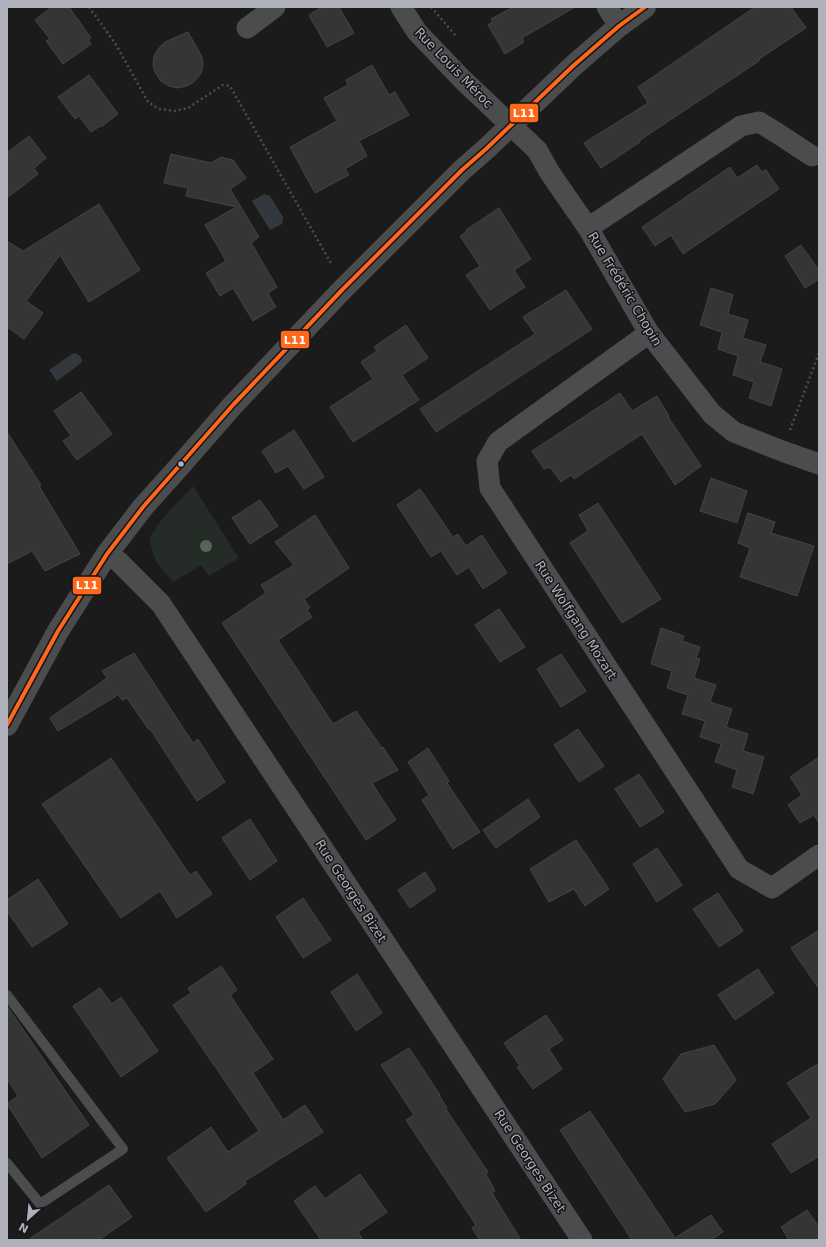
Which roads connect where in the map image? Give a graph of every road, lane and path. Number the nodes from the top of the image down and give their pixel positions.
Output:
1 (89, 7) edge
2 (275, 7) edge
3 (400, 7) edge
4 (607, 7) edge
5 (645, 7) edge
6 (619, 26) junction
7 (247, 28) dead end
8 (511, 126) junction
9 (812, 156) dead end
10 (588, 228) junction
11 (334, 268) dead end
12 (649, 333) junction
13 (819, 353) edge
14 (782, 451) junction
15 (819, 464) edge
16 (107, 554) junction
17 (8, 719) edge
18 (819, 855) edge
19 (7, 995) edge
20 (7, 1163) edge
21 (582, 1240) edge

1 - 11 path
2 - 7 street
3 - 8 street, Rue Louis Méroc
4 - 6 street
5 - 6 street
6 - 8 street
8 - 10 street, Rue Frédéric Chopin
8 - 16 street
9 - 10 street
10 - 12 street, Rue Frédéric Chopin
12 - 14 street, Rue Frédéric Chopin
12 - 18 street, Rue Wolfgang Mozart
13 - 14 path
14 - 15 street, Rue Frédéric Chopin
16 - 17 street
16 - 21 street, Rue Georges Bizet
19 - 20 lane

